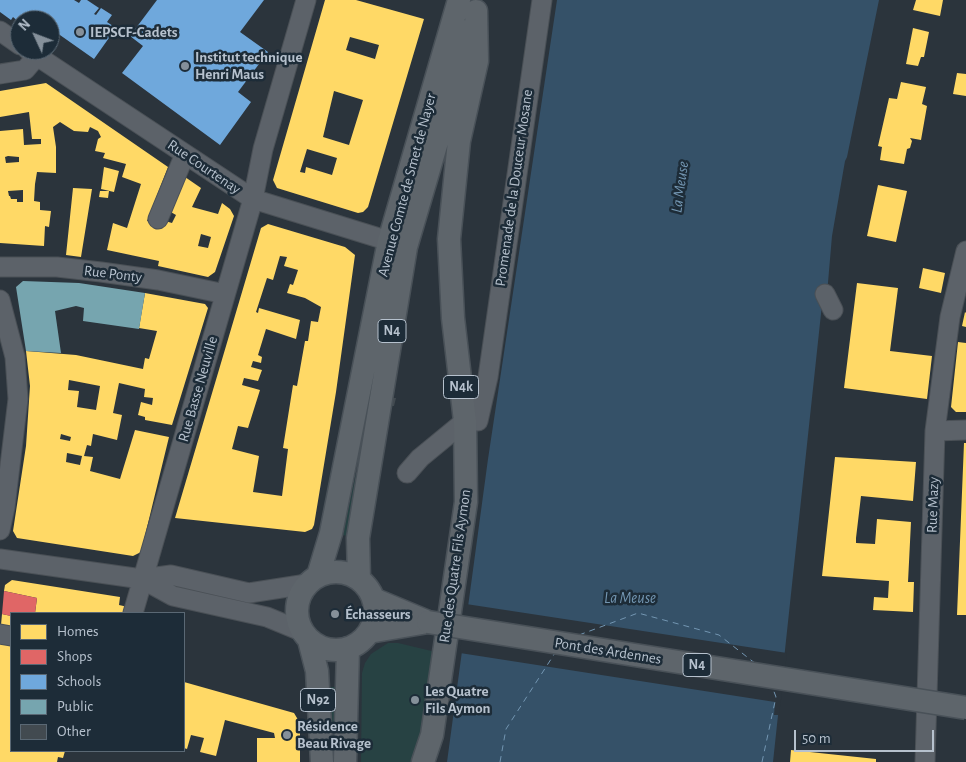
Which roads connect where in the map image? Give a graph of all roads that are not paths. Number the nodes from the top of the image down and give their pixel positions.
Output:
1 (306, 0) edge
2 (542, 0) edge
3 (471, 4) edge
4 (29, 60) edge
5 (43, 60) edge
6 (0, 74) edge
7 (185, 154) junction
8 (253, 199) junction
9 (158, 219) dead end
10 (388, 241) junction
11 (966, 251) edge
12 (0, 267) edge
13 (225, 294) junction
14 (0, 300) edge
15 (465, 421) junction
16 (966, 430) edge
17 (935, 431) junction
18 (408, 473) dead end
19 (0, 530) edge
20 (0, 560) edge
21 (142, 579) junction
22 (359, 579) junction
23 (312, 580) junction
24 (373, 599) junction
25 (133, 612) edge
26 (428, 622) junction
27 (369, 632) junction
28 (305, 635) junction
29 (348, 648) junction
30 (966, 708) edge
31 (322, 762) edge
32 (345, 762) edge
33 (423, 762) edge
34 (925, 762) edge

1 - 8 street, Rue Basse Neuville
2 - 15 street, Promenade de la Douceur Mosane
3 - 10 main road, Avenue Comte de Smet de Nayer / N4
3 - 15 main road, Rue des Quatre Fils Aymon / N4k
3 - 22 main road, Avenue Comte de Smet de Nayer / N4
4 - 6 street, Rue Courtenay
5 - 7 street, Rue Courtenay
7 - 8 street, Rue Courtenay
7 - 9 street
8 - 10 street, Rue Courtenay
8 - 13 street, Rue Basse Neuville
10 - 23 main road, Avenue Comte de Smet de Nayer / N4
11 - 17 street, Rue Mazy
12 - 13 street, Rue Ponty
13 - 21 street, Rue Basse Neuville
14 - 19 street
15 - 18 street
15 - 33 main road, Rue des Quatre Fils Aymon / N4k
16 - 17 street
17 - 34 street, Rue Mazy
20 - 21 street
21 - 23 street
21 - 25 street, Rue Basse Neuville
21 - 28 street
22 - 23 main road
22 - 24 main road
23 - 28 main road
24 - 26 main road, N4
24 - 27 main road
26 - 27 main road, N4
26 - 30 main road, Pont des Ardennes / N4, bridge
27 - 29 main road
28 - 29 main road
28 - 31 main road, N92
29 - 32 main road, N92

